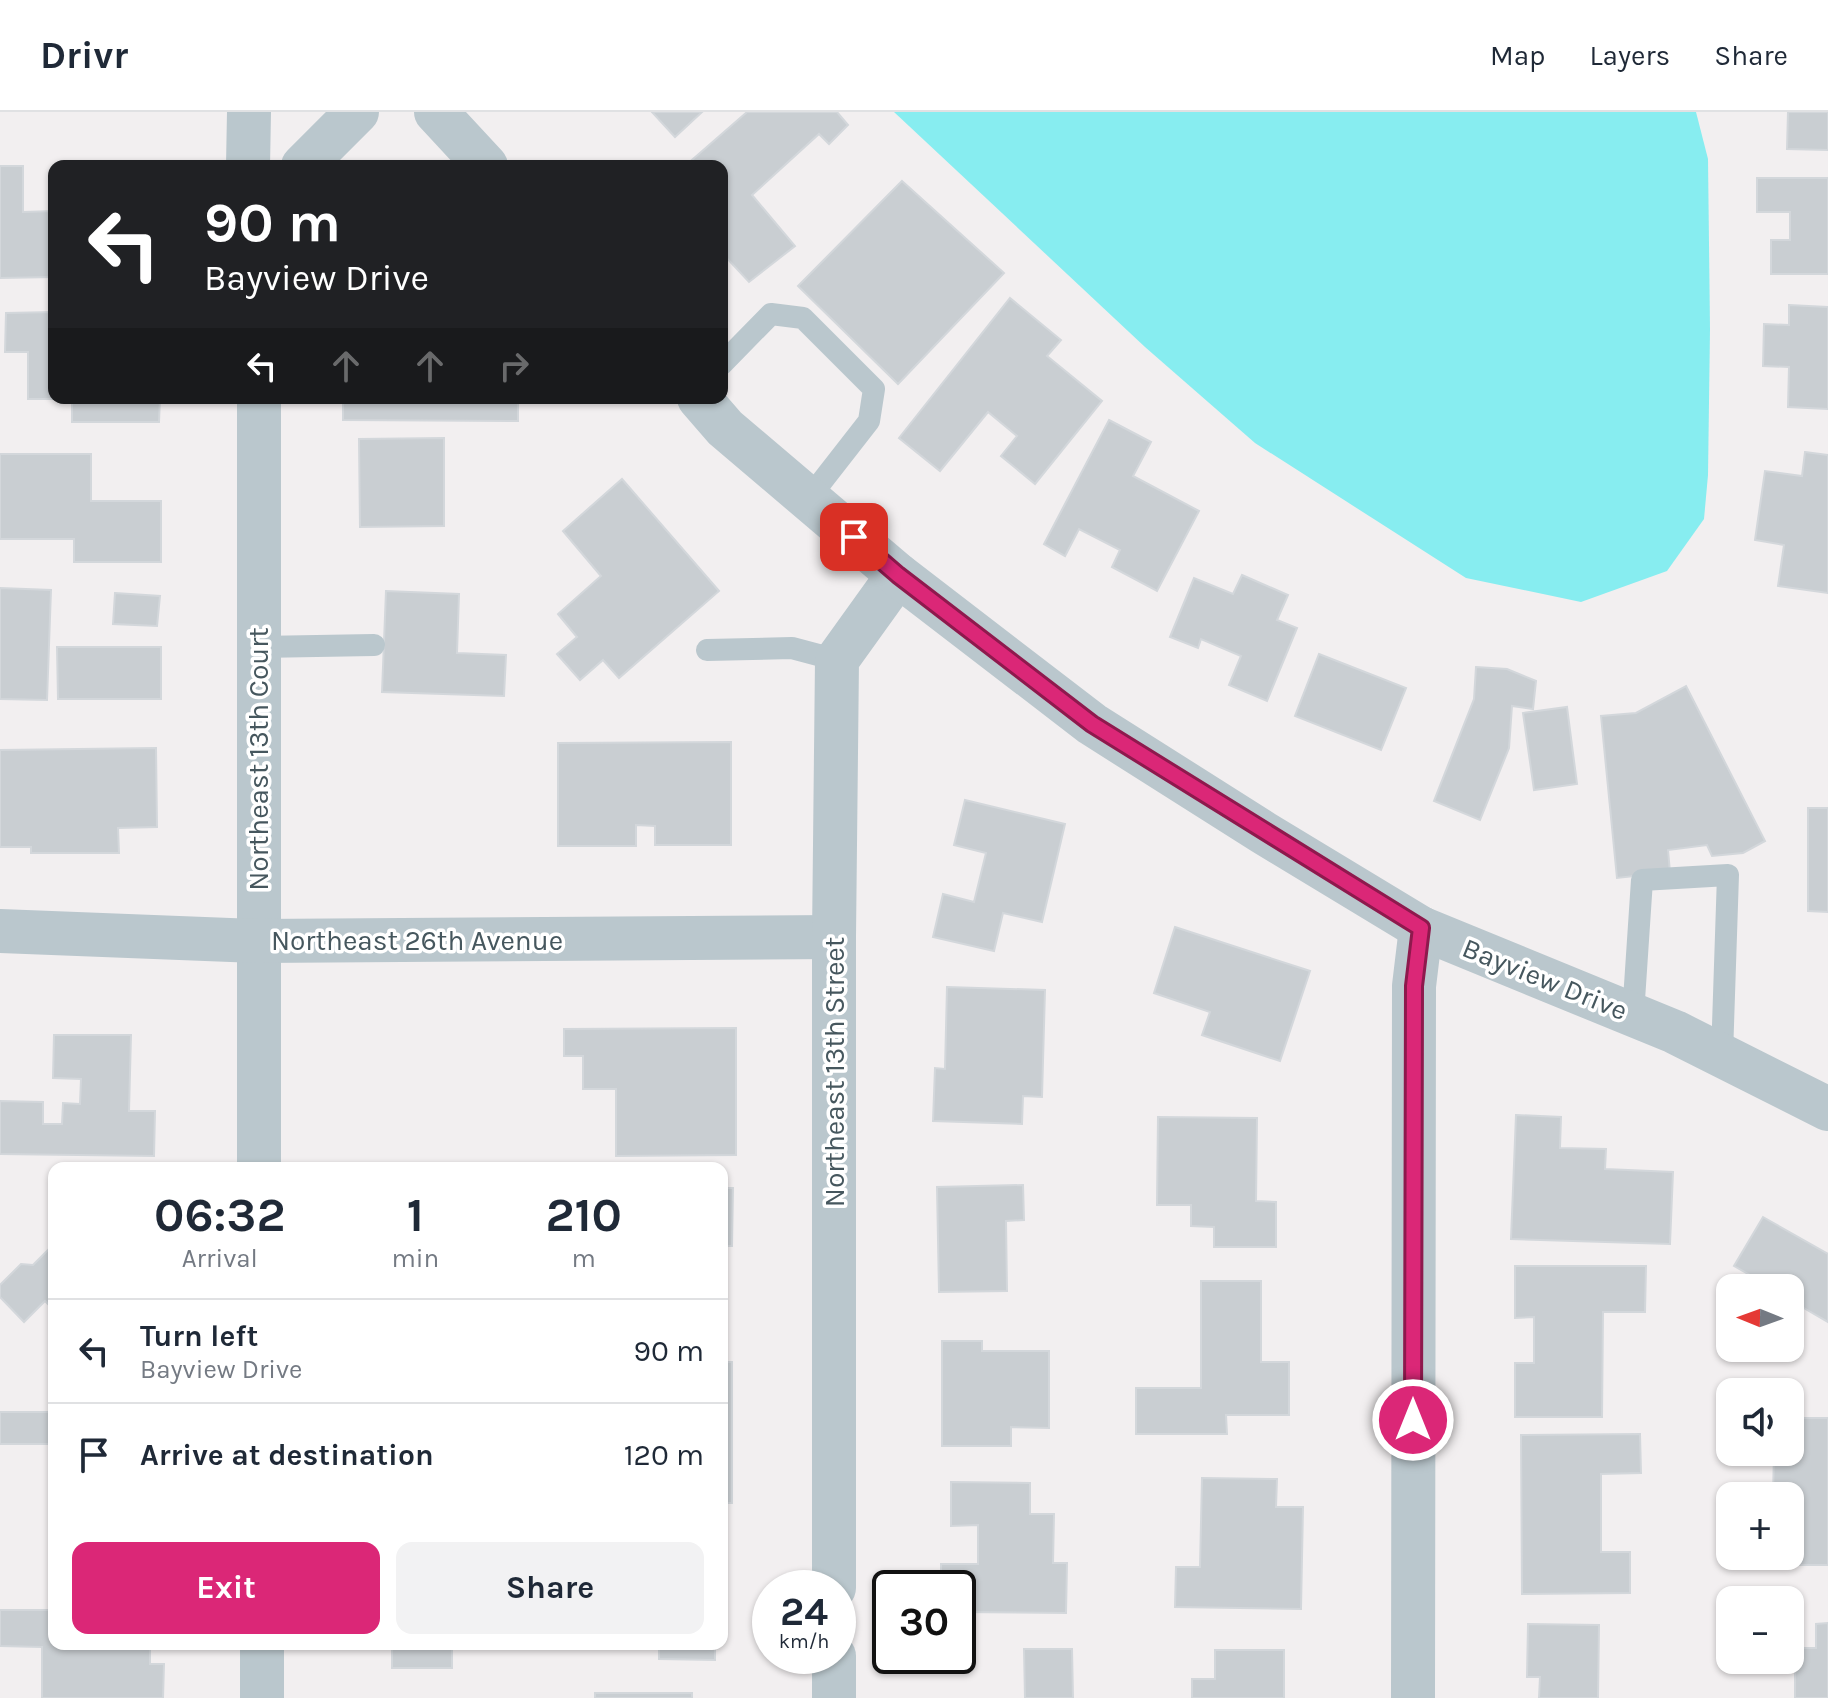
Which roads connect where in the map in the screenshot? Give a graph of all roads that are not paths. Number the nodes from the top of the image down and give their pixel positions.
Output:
1 (249, 112) edge
2 (357, 112) edge
3 (436, 112) edge
4 (248, 160) edge
5 (309, 160) edge
6 (480, 160) edge
7 (728, 358) edge
8 (259, 404) edge
9 (704, 404) edge
10 (809, 498) junction
11 (898, 575) junction
12 (374, 645) dead end
13 (259, 647) junction
14 (707, 650) dead end
15 (837, 660) junction
16 (1421, 928) junction
17 (0, 931) edge
18 (834, 937) junction
19 (258, 941) junction
20 (1633, 1015) junction
21 (1722, 1055) junction
22 (1828, 1109) edge
23 (259, 1162) edge
24 (834, 1570) edge
25 (262, 1650) edge
26 (834, 1674) edge
27 (262, 1698) edge
28 (834, 1698) edge
29 (1413, 1698) edge

1 - 4 street
2 - 5 street
3 - 6 street
7 - 10 lane
8 - 13 street, Northeast 13th Court
9 - 10 street, Bayview Drive
10 - 11 street, Bayview Drive
11 - 15 street
11 - 16 street, Bayview Drive
12 - 13 lane
13 - 19 street, Northeast 13th Court
14 - 15 lane
15 - 18 street, Northeast 13th Street
16 - 20 street, Bayview Drive
16 - 29 street
17 - 19 street, Northeast 26th Avenue
18 - 19 street, Northeast 26th Avenue
18 - 24 street, Northeast 13th Street
19 - 23 street, Northeast 13th Court
20 - 21 street, Bayview Drive
20 - 21 lane
21 - 22 street, Bayview Drive
25 - 27 street
26 - 28 street

